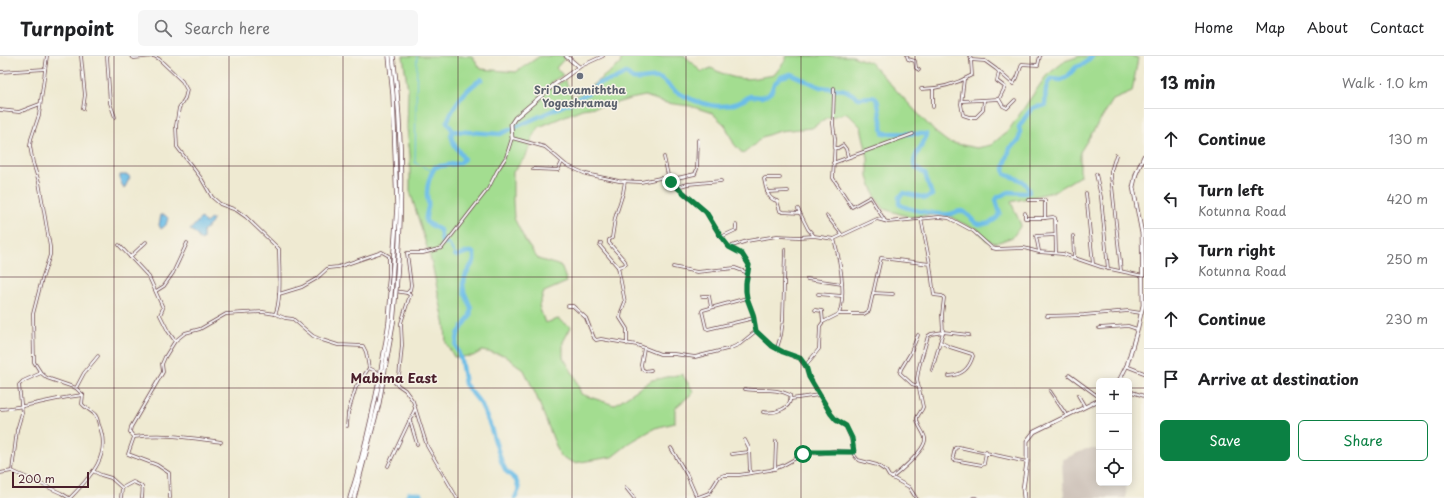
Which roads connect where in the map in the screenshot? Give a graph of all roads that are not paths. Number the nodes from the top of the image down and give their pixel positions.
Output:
1 (47, 56) edge
2 (81, 56) edge
3 (107, 56) edge
4 (131, 56) edge
5 (389, 56) edge
6 (393, 56) edge
7 (566, 56) edge
8 (603, 56) edge
9 (907, 56) edge
10 (970, 56) edge
11 (1040, 56) edge
12 (971, 60) junction
13 (579, 67) junction
14 (45, 70) junction
15 (919, 70) dead end
16 (999, 71) junction
17 (0, 72) edge
18 (964, 79) junction
19 (834, 88) dead end
20 (921, 89) dead end
21 (933, 89) junction
22 (999, 99) junction
23 (984, 100) junction
24 (1015, 100) dead end
25 (962, 101) junction
26 (40, 104) junction
27 (933, 107) dead end
28 (83, 109) dead end
29 (0, 110) edge
30 (115, 117) dead end
31 (913, 134) dead end
32 (512, 136) junction
33 (698, 140) dead end
34 (834, 148) junction
35 (1116, 155) dead end
36 (1144, 156) edge
37 (664, 157) dead end
38 (848, 158) junction
39 (562, 162) junction
40 (833, 163) junction
41 (533, 169) dead end
42 (1096, 174) dead end
43 (780, 178) dead end
44 (668, 180) junction
45 (625, 181) junction
46 (721, 181) dead end
47 (677, 187) junction
48 (788, 191) dead end
49 (767, 192) junction
50 (1086, 193) dead end
51 (1028, 200) dead end
52 (798, 209) dead end
53 (800, 213) junction
54 (1025, 213) dead end
55 (827, 216) dead end
56 (921, 218) junction
57 (1045, 218) junction
58 (885, 221) junction
59 (736, 225) dead end
60 (1055, 235) junction
61 (814, 236) junction
62 (842, 236) junction
63 (1073, 236) dead end
64 (721, 237) junction
65 (834, 239) junction
66 (146, 242) dead end
67 (601, 243) dead end
68 (186, 244) dead end
69 (119, 245) dead end
70 (729, 247) junction
71 (785, 250) dead end
72 (1039, 252) junction
73 (1056, 253) junction
74 (130, 257) junction
75 (1074, 257) junction
76 (930, 264) junction
77 (1093, 264) junction
78 (618, 267) junction
79 (674, 267) dead end
80 (1143, 268) edge
81 (1108, 269) junction
82 (1121, 271) junction
83 (748, 273) junction
84 (1143, 276) edge
85 (807, 279) dead end
86 (842, 284) junction
87 (156, 291) junction
88 (407, 293) junction
89 (873, 293) junction
90 (279, 294) junction
91 (818, 294) dead end
92 (894, 294) dead end
93 (702, 296) dead end
94 (842, 296) junction
95 (747, 298) junction
96 (568, 306) dead end
97 (711, 307) junction
98 (815, 310) dead end
99 (275, 314) junction
100 (838, 314) junction
101 (1142, 315) edge
102 (1047, 316) dead end
103 (754, 318) junction
104 (391, 322) junction
105 (823, 322) junction
106 (1099, 328) dead end
107 (1138, 329) junction
108 (756, 331) junction
109 (943, 332) junction
110 (918, 335) dead end
111 (969, 335) dead end
112 (175, 341) junction
113 (940, 342) junction
114 (627, 344) junction
115 (644, 348) junction
116 (777, 349) junction
117 (98, 356) dead end
118 (806, 366) junction
119 (1126, 366) junction
120 (369, 368) junction
121 (651, 370) dead end
122 (932, 370) dead end
123 (41, 373) junction
124 (1144, 373) edge
125 (949, 376) dead end
126 (1069, 376) dead end
127 (1120, 378) edge
128 (396, 383) junction
129 (918, 386) junction
130 (76, 388) junction
131 (745, 389) dead end
132 (1050, 391) dead end
133 (1132, 392) edge
134 (83, 395) junction
135 (820, 395) junction
136 (1078, 395) dead end
137 (1096, 396) edge
138 (1144, 396) edge
139 (791, 399) junction
140 (1096, 400) edge
141 (21, 407) junction
142 (1086, 407) junction
143 (415, 408) junction
144 (0, 409) edge
145 (763, 412) dead end
146 (1067, 416) junction
147 (409, 420) junction
148 (347, 426) dead end
149 (134, 437) junction
150 (745, 440) dead end
151 (776, 441) dead end
152 (220, 442) dead end
153 (417, 444) dead end
154 (671, 448) dead end
155 (749, 452) junction
156 (854, 452) junction
157 (986, 452) junction
158 (732, 454) dead end
159 (1027, 462) junction
160 (362, 464) junction
161 (388, 466) dead end
162 (775, 469) junction
163 (12, 471) junction
164 (93, 471) junction
165 (0, 473) edge
166 (750, 473) junction
167 (892, 478) junction
168 (122, 488) junction
169 (626, 488) dead end
170 (70, 498) edge
171 (121, 498) edge
172 (142, 498) edge
173 (170, 498) edge
174 (350, 498) edge
175 (354, 498) edge
176 (457, 498) edge
177 (634, 498) edge
178 (696, 498) edge
179 (916, 498) edge
180 (1024, 498) edge

1 - 14 street
2 - 28 street
3 - 30 street
4 - 90 street
5 - 104 highway, bridge
6 - 104 highway, bridge
7 - 13 main road
8 - 13 street
9 - 15 street
10 - 12 street
11 - 16 street
12 - 16 street
12 - 18 street
13 - 32 main road
14 - 17 street
14 - 26 street
16 - 22 street
18 - 21 street
18 - 25 street
19 - 34 street
20 - 21 street
21 - 27 street
22 - 23 street
22 - 24 street
23 - 25 street
23 - 25 street
26 - 29 street
26 - 123 street
31 - 38 street
32 - 39 street
32 - 88 street
33 - 44 street
34 - 38 street
34 - 40 street
35 - 82 street
36 - 80 main road
37 - 44 street
38 - 40 street
39 - 41 street
39 - 45 street
40 - 58 street
42 - 81 street
43 - 49 street
44 - 45 street
44 - 47 street
45 - 78 street
46 - 47 street
47 - 64 street
48 - 49 street
49 - 53 street
50 - 77 street
51 - 57 street
52 - 53 street
53 - 61 street
54 - 57 street
55 - 62 street
56 - 58 street
56 - 72 street
56 - 76 street
57 - 60 street
58 - 62 street
59 - 64 street
60 - 72 street
60 - 73 street
61 - 65 street
61 - 70 street
62 - 65 street
63 - 75 street
64 - 70 street
65 - 86 street
66 - 74 street
67 - 78 street
68 - 87 street
69 - 74 street
70 - 83 street
71 - 116 street
72 - 73 street
73 - 75 street
74 - 87 street
75 - 77 street
76 - 89 street
76 - 109 street
77 - 81 street
78 - 114 street
79 - 83 street
80 - 84 main road
81 - 82 street
82 - 84 street
83 - 95 street
84 - 101 main road
85 - 86 street
86 - 94 street
87 - 112 street
88 - 90 street
88 - 128 street
89 - 92 street
89 - 100 street
90 - 99 street
91 - 94 street
93 - 97 street
94 - 100 street
95 - 97 street
95 - 103 street
96 - 114 street
97 - 103 street
98 - 105 street
99 - 112 street
99 - 120 street
100 - 105 street
101 - 102 street
101 - 107 main road
103 - 108 street
104 - 160 highway
105 - 118 street
106 - 107 street
107 - 119 main road
108 - 115 street
108 - 116 street
109 - 111 street
109 - 113 street
109 - 129 street
110 - 129 street
112 - 149 street
113 - 122 street
113 - 125 street
114 - 115 street
115 - 121 street
116 - 118 street
117 - 130 street
118 - 135 street
119 - 124 street
119 - 127 main road
120 - 128 street, bridge
120 - 148 street
123 - 130 street
123 - 141 street
126 - 137 street
128 - 143 street
129 - 167 street
130 - 134 street
131 - 139 street
132 - 146 street
133 - 138 street
134 - 141 street
134 - 164 street
135 - 139 street
135 - 156 street
136 - 142 street
139 - 145 street
140 - 142 main road
141 - 144 street
141 - 163 street
142 - 146 main road
143 - 147 street
143 - 176 street
146 - 159 main road
147 - 153 street
147 - 161 street
149 - 152 street
149 - 173 street
150 - 155 street
151 - 162 street
154 - 178 street
155 - 158 street
155 - 166 street
156 - 162 street
156 - 167 street
157 - 157 street
157 - 159 street
159 - 180 main road
160 - 174 highway
160 - 175 highway
162 - 166 street
163 - 165 street
163 - 170 street
164 - 168 street
164 - 170 street
166 - 178 street
167 - 179 street
168 - 171 street
168 - 172 street
169 - 177 street

